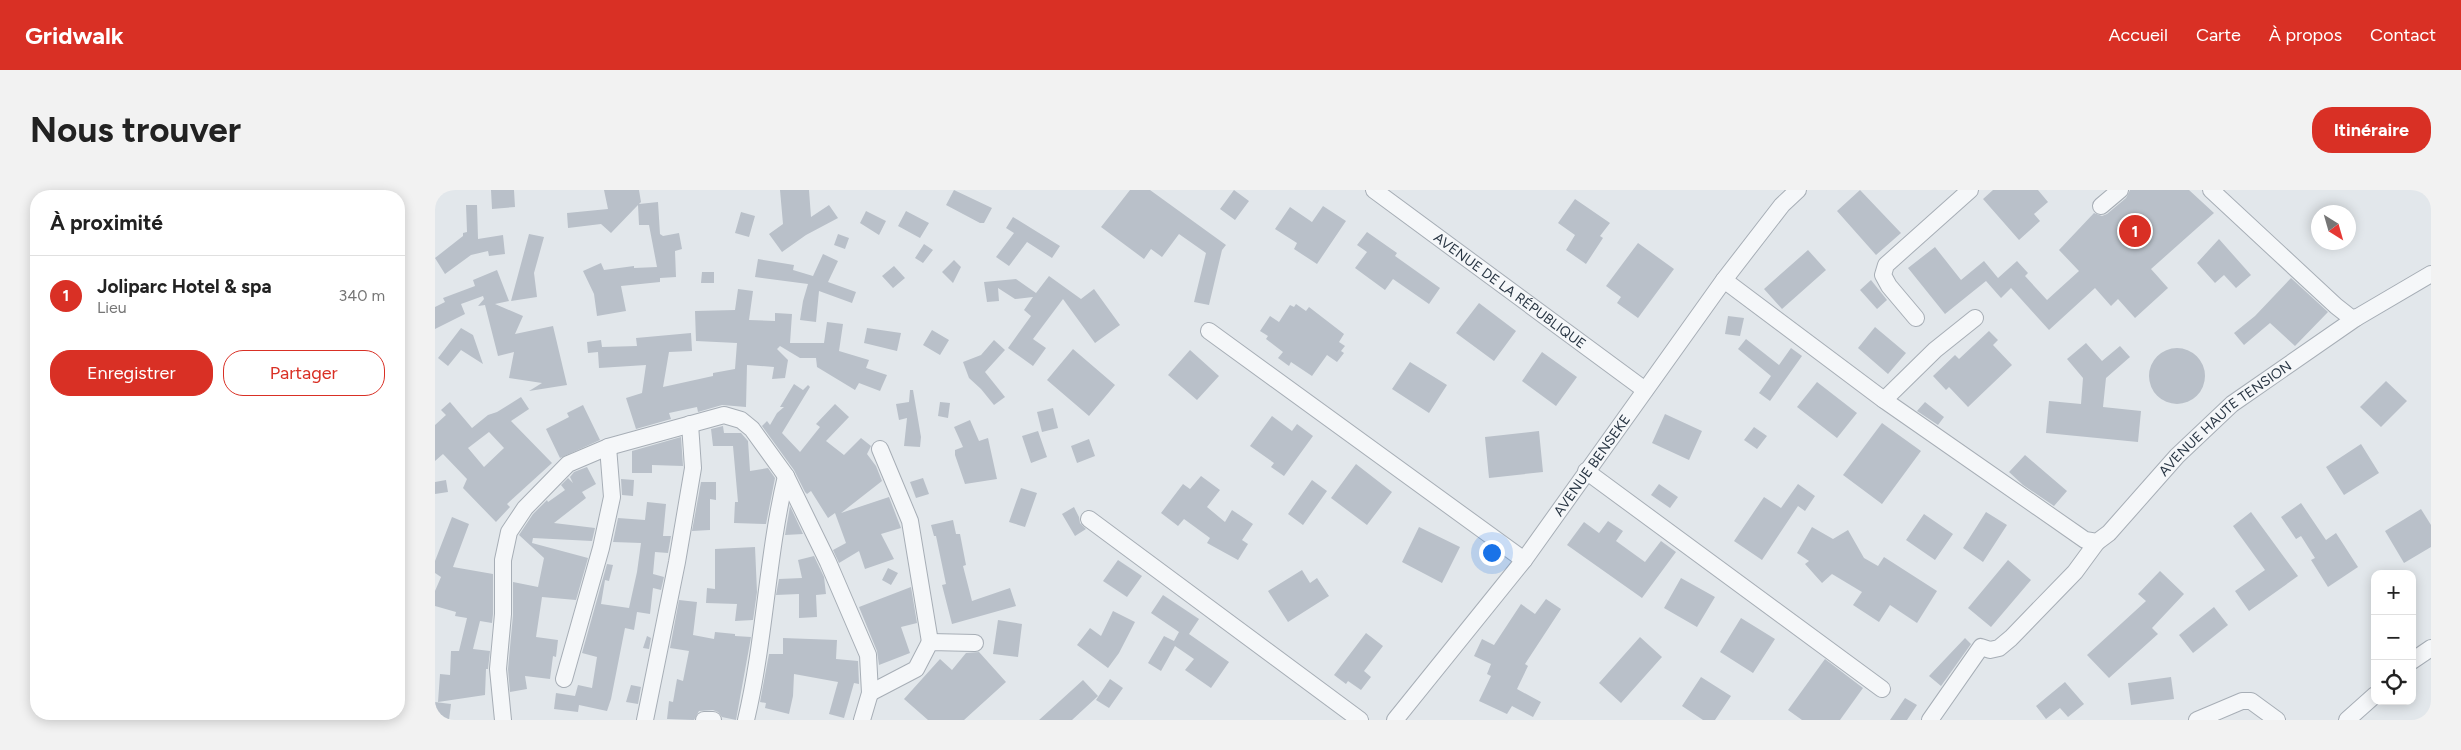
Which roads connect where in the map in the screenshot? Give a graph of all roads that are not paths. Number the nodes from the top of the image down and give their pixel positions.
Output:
1 (1374, 190) edge
2 (1798, 190) edge
3 (1971, 190) edge
4 (2120, 190) edge
5 (2211, 190) edge
6 (1785, 197) edge
7 (2101, 206) dead end
8 (2431, 274) edge
9 (1724, 280) junction
10 (1916, 318) dead end
11 (1975, 318) dead end
12 (2356, 318) junction
13 (1209, 332) dead end
14 (1645, 390) junction
15 (1884, 400) junction
16 (690, 424) junction
17 (608, 447) junction
18 (881, 449) dead end
19 (1586, 471) junction
20 (786, 476) junction
21 (1089, 519) dead end
22 (2103, 537) junction
23 (1524, 560) junction
24 (930, 642) junction
25 (975, 643) dead end
26 (2431, 648) edge
27 (2413, 660) edge
28 (564, 679) dead end
29 (1882, 689) dead end
30 (870, 693) junction
31 (2371, 699) edge
32 (1401, 718) edge
33 (503, 720) edge
34 (645, 720) edge
35 (704, 720) edge
36 (713, 720) edge
37 (746, 720) edge
38 (862, 720) edge
39 (1360, 720) edge
40 (1930, 720) edge
41 (2197, 720) edge
42 (2277, 720) edge
43 (2347, 720) edge

1 - 14 street, AVENUE DE LA RÉPUBLIQUE
2 - 6 street, AVENUE BENSEKE
3 - 10 street
4 - 7 street
5 - 12 street
6 - 9 street, AVENUE BENSEKE
8 - 12 street, AVENUE HAUTE TENSION
9 - 14 street, AVENUE BENSEKE
9 - 15 street
11 - 15 street
12 - 22 street, AVENUE HAUTE TENSION
13 - 23 street
14 - 19 street, AVENUE BENSEKE
15 - 22 street
16 - 17 street
16 - 20 street
16 - 34 street
17 - 28 street
17 - 33 street
18 - 24 street
19 - 23 street, AVENUE BENSEKE
19 - 29 street
20 - 30 street
20 - 37 street
21 - 39 street
22 - 40 street, AVENUE HAUTE TENSION
23 - 32 street, AVENUE BENSEKE
24 - 25 street
24 - 30 street
26 - 27 street
30 - 38 street
31 - 43 street
35 - 36 street
41 - 42 street

